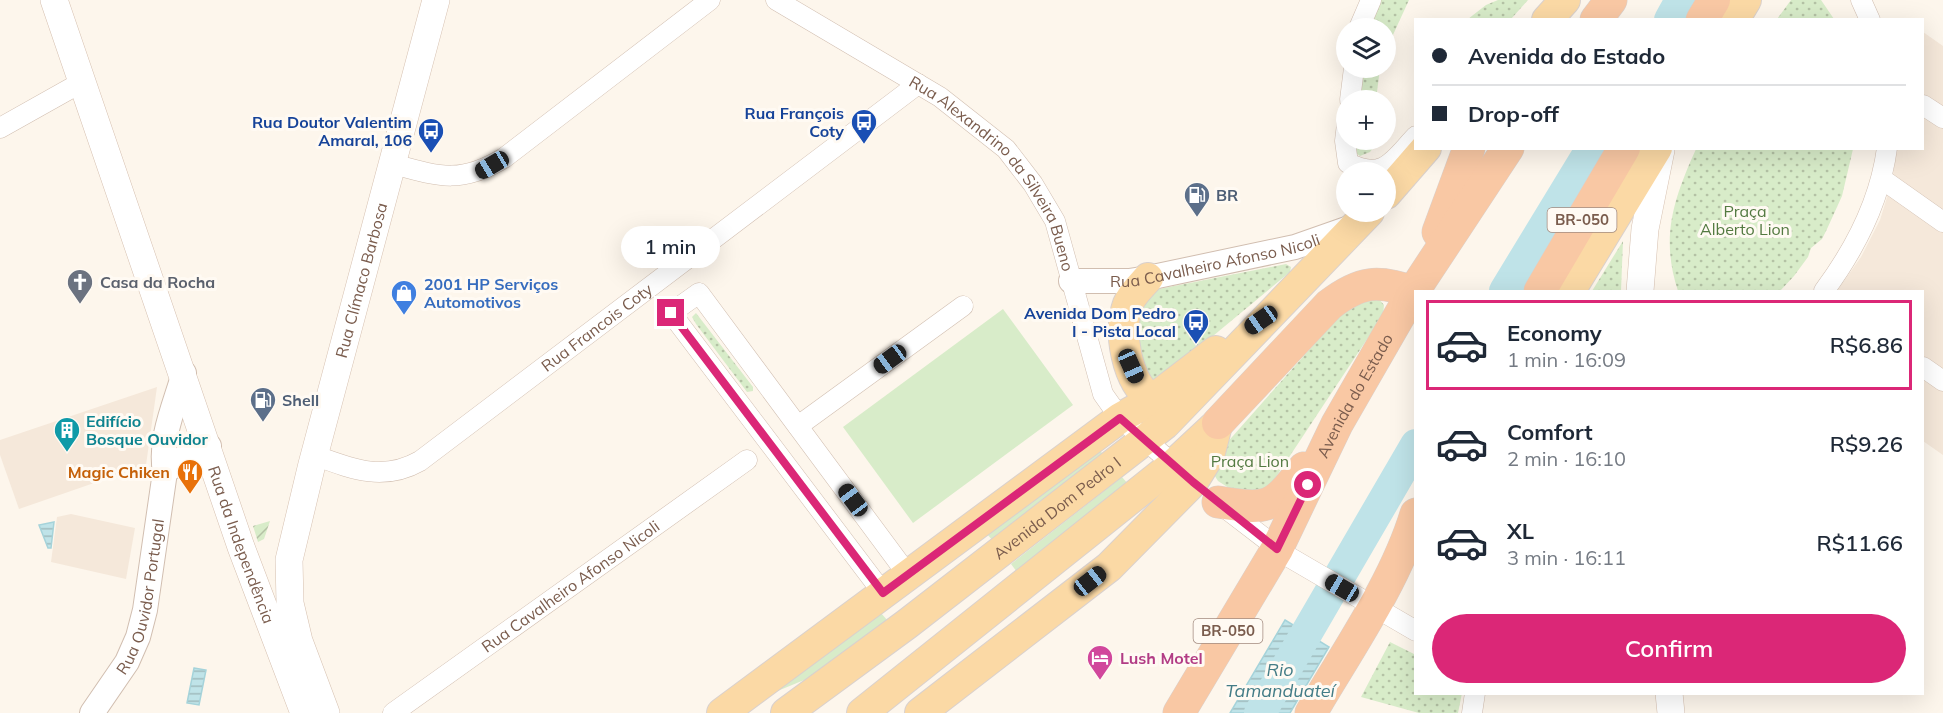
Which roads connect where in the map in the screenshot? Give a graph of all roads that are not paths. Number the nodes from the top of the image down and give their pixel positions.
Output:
1 (54, 0) edge
2 (436, 0) edge
3 (710, 0) edge
4 (776, 0) edge
5 (1371, 0) edge
6 (1565, 0) edge
7 (1611, 0) edge
8 (1714, 0) edge
9 (1746, 0) edge
10 (1861, 0) edge
11 (1363, 18) edge
12 (1549, 18) edge
13 (1598, 18) edge
14 (1703, 18) edge
15 (1735, 18) edge
16 (1869, 18) edge
17 (82, 82) junction
18 (918, 84) junction
19 (1924, 106) edge
20 (1943, 118) edge
21 (0, 128) edge
22 (1414, 138) edge
23 (1346, 150) edge
24 (1424, 150) edge
25 (1468, 150) edge
26 (1508, 150) edge
27 (1623, 150) edge
28 (1658, 150) edge
29 (1659, 150) edge
30 (1887, 150) edge
31 (393, 164) junction
32 (1882, 179) junction
33 (1396, 183) edge
34 (1353, 222) edge
35 (1358, 222) edge
36 (1943, 222) edge
37 (1438, 254) junction
38 (1139, 280) junction
39 (1071, 281) junction
40 (1416, 290) edge
41 (1541, 290) edge
42 (1571, 290) edge
43 (1640, 290) edge
44 (1825, 290) edge
45 (1414, 292) edge
46 (1414, 294) edge
47 (963, 306) dead end
48 (1924, 368) edge
49 (183, 373) junction
50 (1943, 381) edge
51 (773, 392) junction
52 (1156, 396) junction
53 (746, 412) junction
54 (1120, 418) junction
55 (1218, 423) junction
56 (1337, 424) junction
57 (798, 426) junction
58 (1146, 440) junction
59 (209, 446) junction
60 (814, 448) junction
61 (314, 455) junction
62 (747, 460) dead end
63 (789, 469) junction
64 (165, 472) junction
65 (1183, 473) junction
66 (1218, 502) junction
67 (1413, 538) edge
68 (241, 547) junction
69 (1283, 553) junction
70 (289, 560) junction
71 (908, 575) junction
72 (1020, 589) junction
73 (883, 593) junction
74 (1366, 602) junction
75 (932, 604) junction
76 (907, 624) junction
77 (1414, 630) edge
78 (815, 692) junction
79 (1475, 695) edge
80 (1669, 695) edge
81 (867, 709) edge
82 (724, 712) edge
83 (92, 713) edge
84 (304, 713) edge
85 (326, 713) edge
86 (393, 713) edge
87 (786, 713) edge
88 (920, 713) edge
89 (1179, 713) edge
90 (1311, 713) edge
91 (1472, 713) edge
92 (1671, 713) edge

1 - 17 main road, Rua da Independência
2 - 31 main road, Rua Clímaco Barbosa
3 - 31 street
4 - 18 street, Rua Alexandrino da Silveira Bueno
5 - 11 street
6 - 12 main road
7 - 13 highway
8 - 14 highway
9 - 15 main road
10 - 16 street
17 - 21 street
17 - 49 main road, Rua da Independência
18 - 39 street, Rua Alexandrino da Silveira Bueno
18 - 61 street, Rua Francois Coty
19 - 20 street
22 - 23 street
24 - 33 main road
25 - 37 highway
26 - 37 highway, Avenida do Estado / BR-050
27 - 41 highway, BR-050
28 - 42 main road
29 - 43 main road
30 - 32 street
31 - 61 main road, Rua Clímaco Barbosa
32 - 36 street
32 - 44 street
34 - 38 street, Rua Cavalheiro Afonso Nicoli
35 - 52 main road, Avenida Dom Pedro I
37 - 40 highway, Avenida do Estado / BR-050
38 - 39 street, Rua Cavalheiro Afonso Nicoli
38 - 52 main road
39 - 54 street, Rua Alexandrino da Silveira Bueno
45 - 55 highway
46 - 56 highway, Avenida do Estado / BR-050
47 - 57 street
48 - 50 street
49 - 59 main road, Rua da Independência
49 - 64 street, Rua Ouvidor Portugal
51 - 53 street
51 - 53 street
51 - 57 street
52 - 54 main road, Avenida Dom Pedro I
52 - 55 main road
52 - 58 main road, Avenida Dom Pedro I
53 - 63 street
54 - 58 street, Rua Alexandrino da Silveira Bueno
54 - 71 main road, Avenida Dom Pedro I
55 - 65 main road
56 - 66 highway
56 - 69 highway, Avenida do Estado / BR-050
57 - 60 street
58 - 65 street, Rua Alexandrino da Silveira Bueno
58 - 75 main road, Avenida Dom Pedro I
59 - 64 street
59 - 68 main road, Rua da Independência
60 - 63 street
60 - 71 street
61 - 70 main road, Rua Clímaco Barbosa
62 - 86 street, Rua Cavalheiro Afonso Nicoli
63 - 73 street
64 - 83 street, Rua Ouvidor Portugal
65 - 66 street, Rua Alexandrino da Silveira Bueno
65 - 72 main road
65 - 88 main road
66 - 69 street, Rua Alexandrino da Silveira Bueno
67 - 74 highway
68 - 70 main road
68 - 84 main road, Rua da Independência
69 - 74 street, Rua Alexandrino da Silveira Bueno
69 - 89 highway, Avenida do Estado / BR-050
70 - 85 main road, Rua da Independência
71 - 73 main road, Avenida Dom Pedro I
71 - 75 main road
72 - 75 main road
72 - 81 main road
73 - 76 main road
73 - 82 main road, Avenida Dom Pedro I
74 - 77 street, Rua Alexandrino da Silveira Bueno
74 - 90 highway
75 - 76 main road, Avenida Dom Pedro I
76 - 78 main road, Avenida Dom Pedro I
76 - 81 main road
78 - 82 main road
78 - 87 main road, Avenida Dom Pedro I
79 - 91 street
80 - 92 main road

